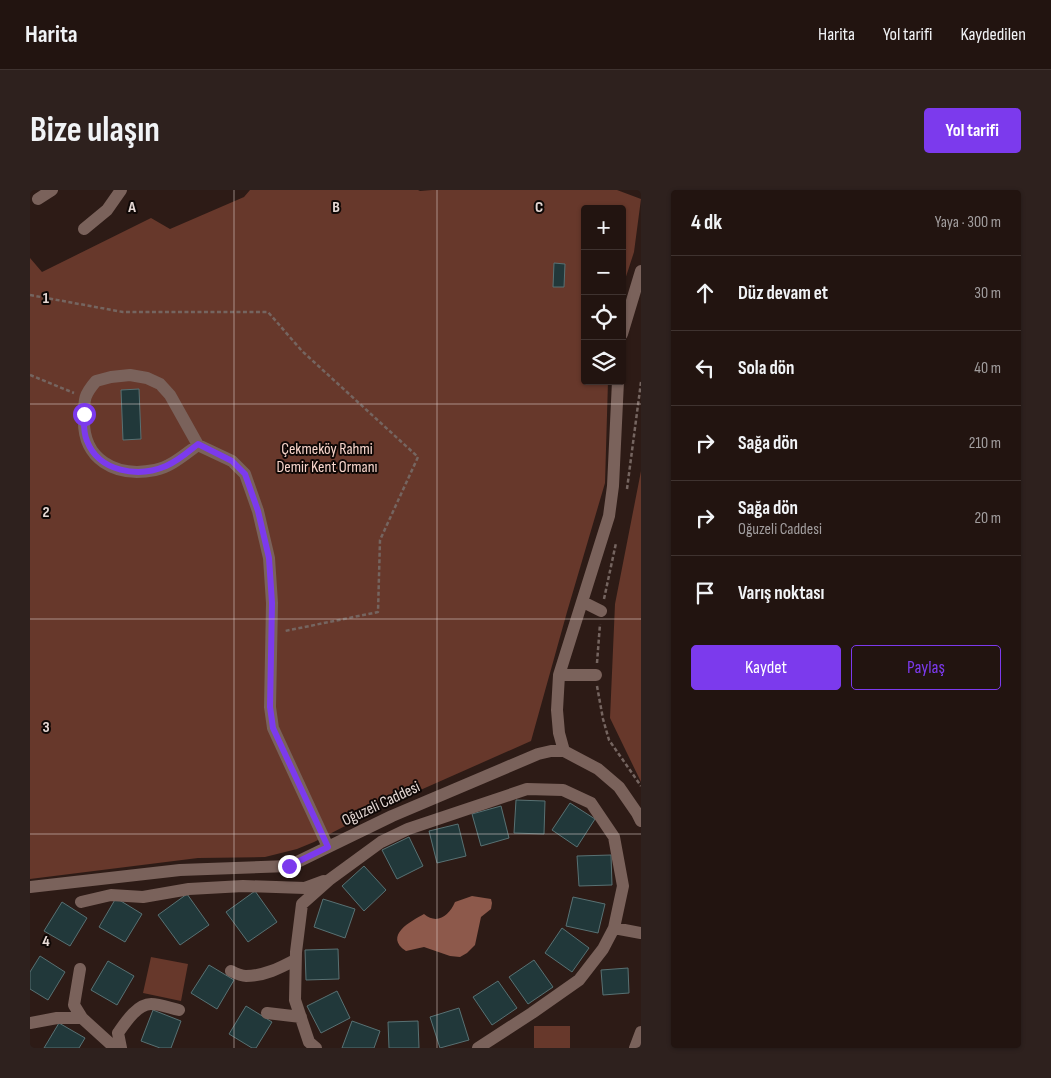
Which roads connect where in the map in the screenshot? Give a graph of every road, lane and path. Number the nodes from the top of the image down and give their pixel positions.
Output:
1 (52, 190) edge
2 (121, 190) edge
3 (38, 199) dead end
4 (84, 228) dead end
5 (641, 273) edge
6 (30, 295) edge
7 (626, 321) edge
8 (30, 375) edge
9 (641, 382) edge
10 (618, 385) edge
11 (85, 397) junction
12 (198, 444) junction
13 (627, 489) dead end
14 (622, 514) dead end
15 (609, 516) junction
16 (616, 543) dead end
17 (583, 602) junction
18 (601, 611) junction
19 (272, 633) junction
20 (559, 675) junction
21 (596, 675) junction
22 (564, 751) junction
23 (641, 786) edge
24 (641, 821) edge
25 (328, 847) junction
26 (329, 880) junction
27 (30, 887) edge
28 (80, 902) dead end
29 (614, 928) junction
30 (640, 933) edge
31 (296, 960) junction
32 (80, 969) dead end
33 (231, 971) dead end
34 (179, 1010) dead end
35 (268, 1013) dead end
36 (82, 1018) junction
37 (301, 1018) junction
38 (30, 1024) edge
39 (641, 1032) edge
40 (115, 1048) edge
41 (121, 1048) edge
42 (316, 1048) edge
43 (478, 1048) edge
44 (634, 1048) edge

1 - 3 street
2 - 4 street
5 - 7 street
6 - 19 path
8 - 11 path
9 - 13 path
10 - 15 street
11 - 12 street
11 - 12 street
12 - 19 street
14 - 15 street
15 - 17 street
16 - 18 path
17 - 18 street
17 - 20 street
18 - 21 path
19 - 25 street
20 - 21 street
20 - 22 street
21 - 23 path
22 - 24 street
22 - 25 street, Oğuzeli Caddesi
25 - 27 street, Oğuzeli Caddesi
26 - 28 street
26 - 29 street
26 - 31 street
29 - 30 street
29 - 43 street
31 - 33 street
31 - 37 street
32 - 36 street
34 - 41 street
35 - 37 street
36 - 38 street
36 - 40 street
37 - 42 street
39 - 44 street

